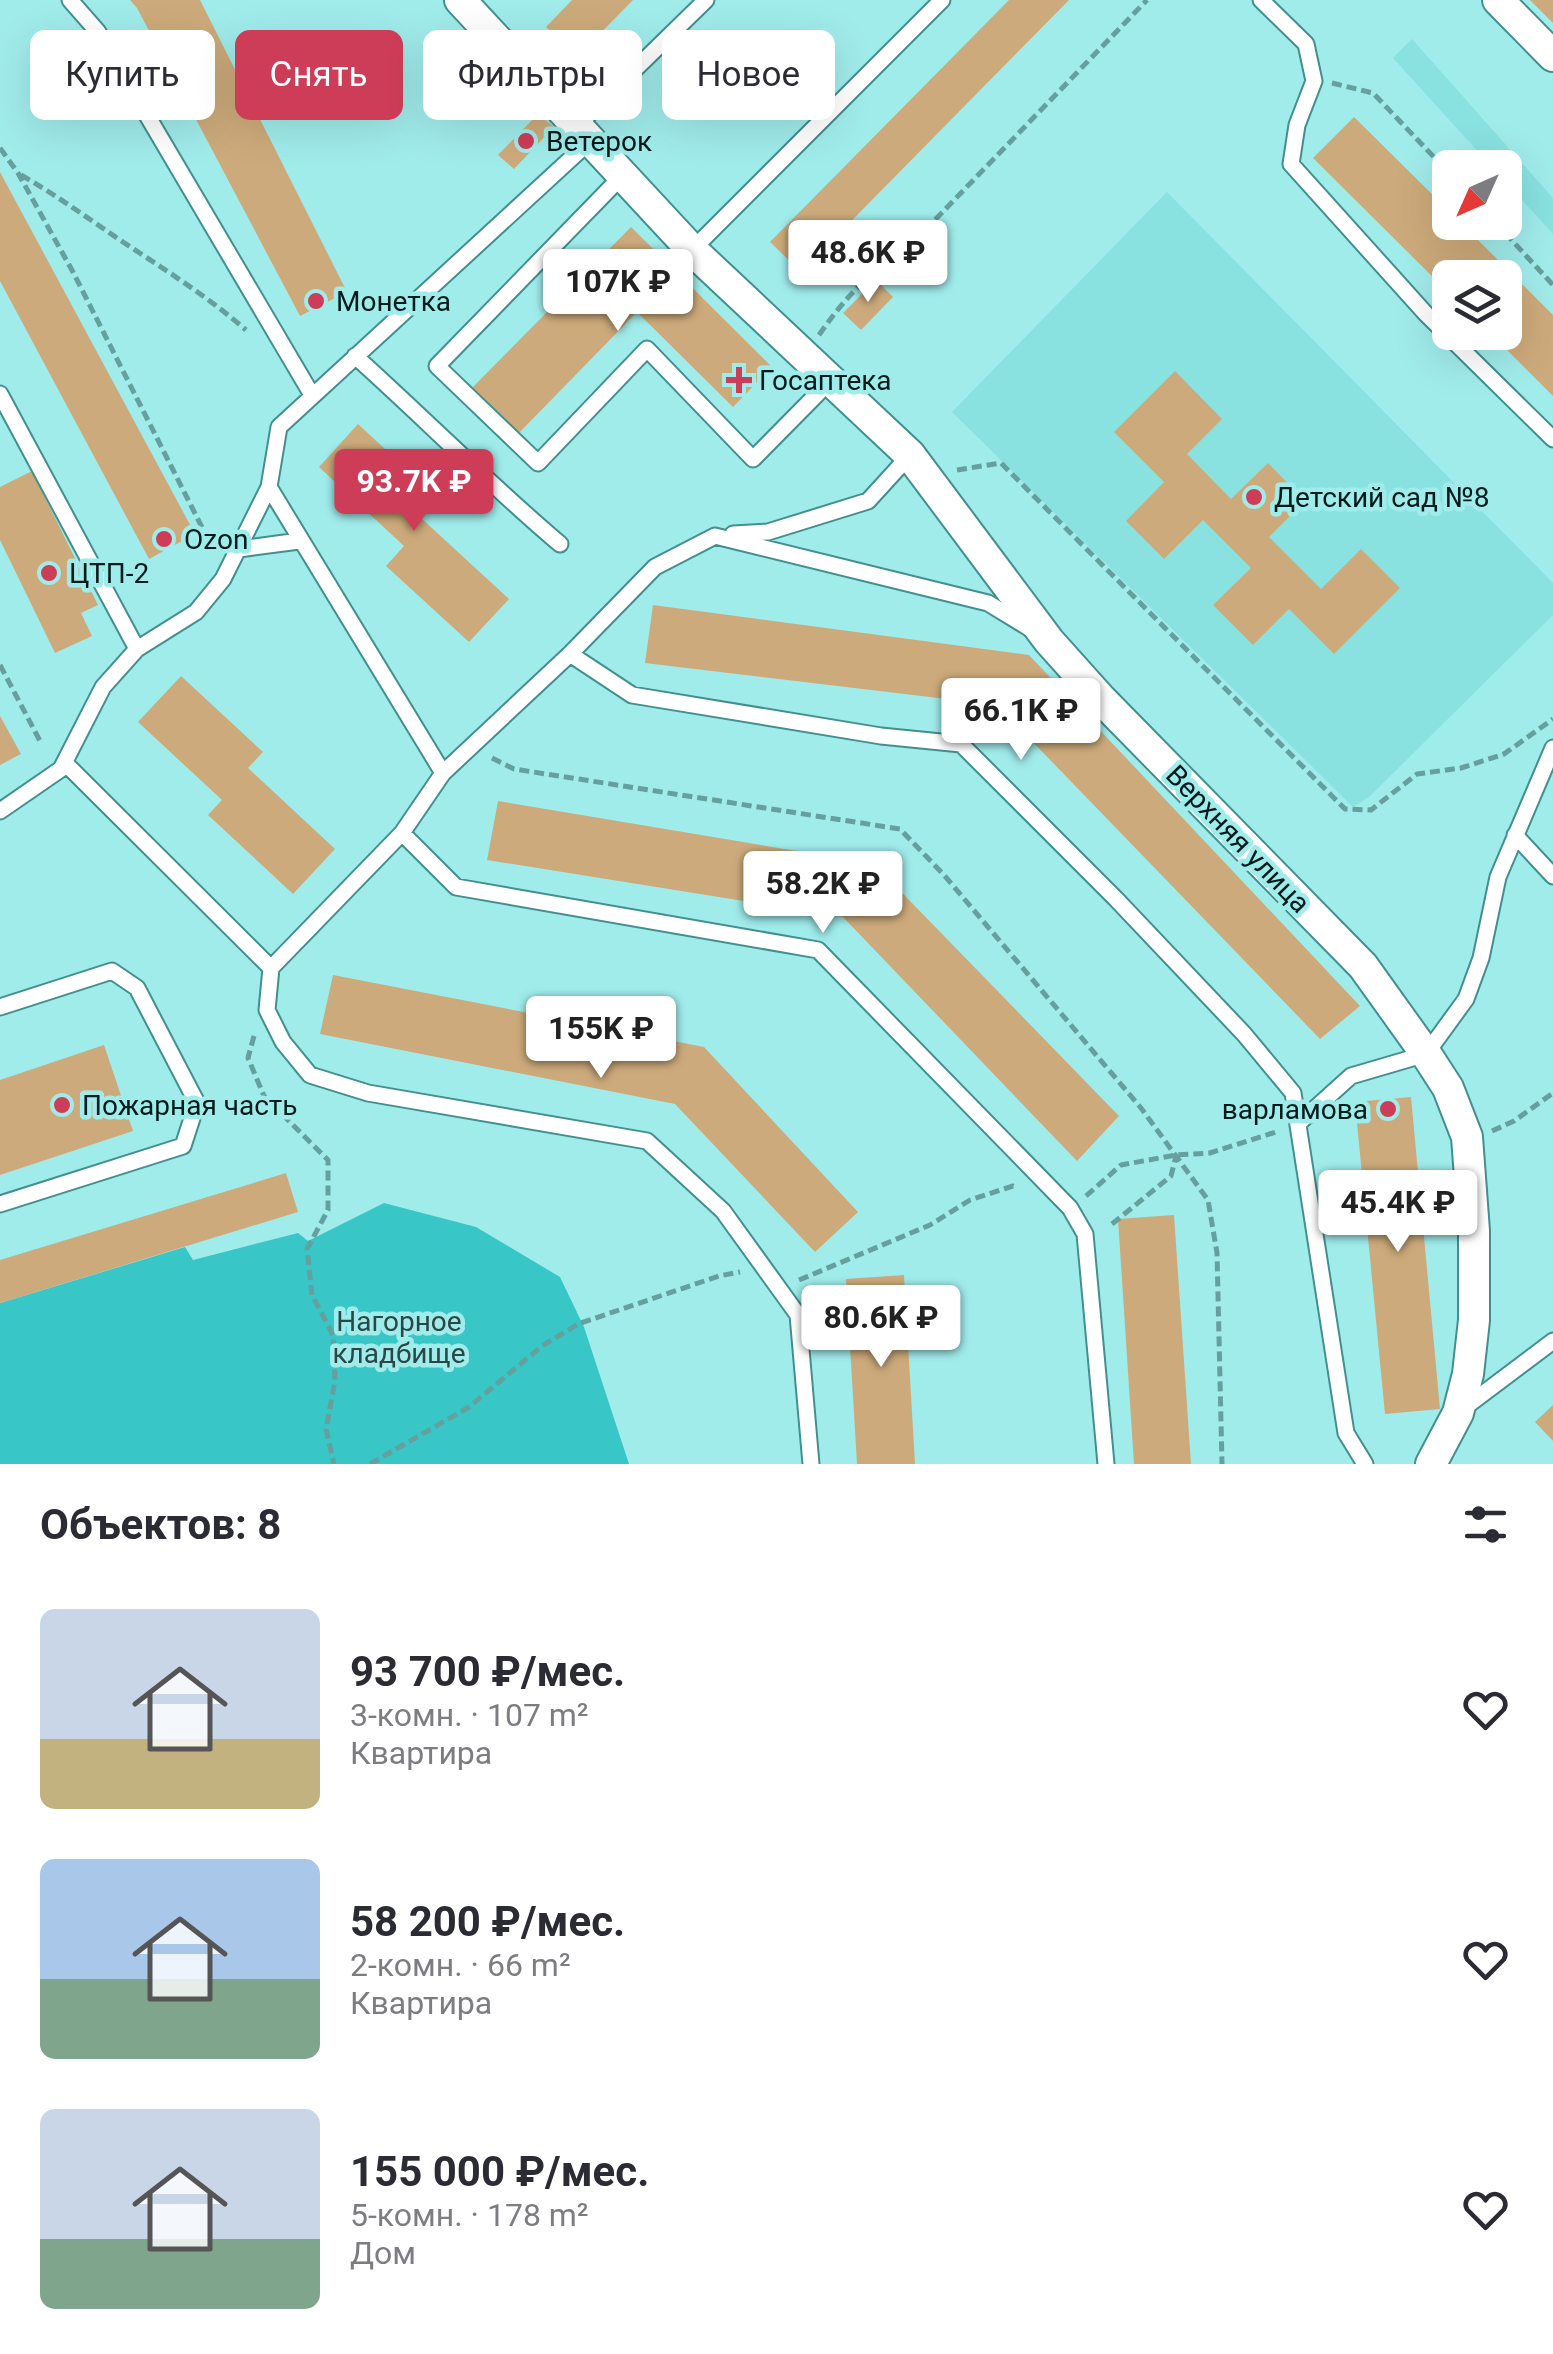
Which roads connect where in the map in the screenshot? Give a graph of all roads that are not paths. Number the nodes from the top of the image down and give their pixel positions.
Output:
1 (70, 0) edge
2 (460, 0) edge
3 (706, 0) edge
4 (942, 0) edge
5 (1261, 0) edge
6 (1498, 0) edge
7 (1553, 56) edge
8 (583, 134) junction
9 (622, 176) junction
10 (692, 250) junction
11 (355, 356) junction
12 (832, 380) junction
13 (0, 394) edge
14 (312, 394) junction
15 (1553, 439) edge
16 (910, 454) junction
17 (269, 487) junction
18 (714, 536) junction
19 (299, 540) junction
20 (560, 544) dead end
21 (239, 549) junction
22 (1049, 641) junction
23 (138, 649) junction
24 (570, 654) junction
25 (1553, 748) edge
26 (65, 764) junction
27 (443, 773) junction
28 (0, 812) edge
29 (402, 833) junction
30 (1515, 836) junction
31 (1553, 876) edge
32 (271, 968) junction
33 (0, 1007) edge
34 (1426, 1054) junction
35 (1300, 1122) junction
36 (0, 1204) edge
37 (1553, 1341) edge
38 (1458, 1413) junction
39 (811, 1464) edge
40 (1106, 1464) edge
41 (1365, 1464) edge
42 (1431, 1464) edge

1 - 14 lane
2 - 8 street, Верхняя улица
3 - 8 lane
4 - 10 lane
5 - 15 lane
6 - 7 street
8 - 9 street, Верхняя улица
8 - 11 lane
9 - 10 street, Верхняя улица
9 - 12 lane
10 - 12 street, Верхняя улица
11 - 14 lane
11 - 20 lane
12 - 16 street, Верхняя улица
13 - 23 lane
14 - 17 lane
16 - 18 lane
16 - 22 street, Верхняя улица
17 - 19 lane
17 - 21 lane
18 - 22 lane
18 - 24 lane
19 - 21 lane
19 - 27 lane
21 - 23 lane
22 - 34 street, Верхняя улица
23 - 26 lane
24 - 27 lane
24 - 35 lane
25 - 30 lane
26 - 28 lane
26 - 32 lane
27 - 29 lane
29 - 32 lane
29 - 40 lane
30 - 31 lane
30 - 34 lane
32 - 39 lane
33 - 36 lane
34 - 35 lane
34 - 38 street, Верхняя улица
35 - 41 lane
37 - 38 lane
38 - 42 street, Верхняя улица

